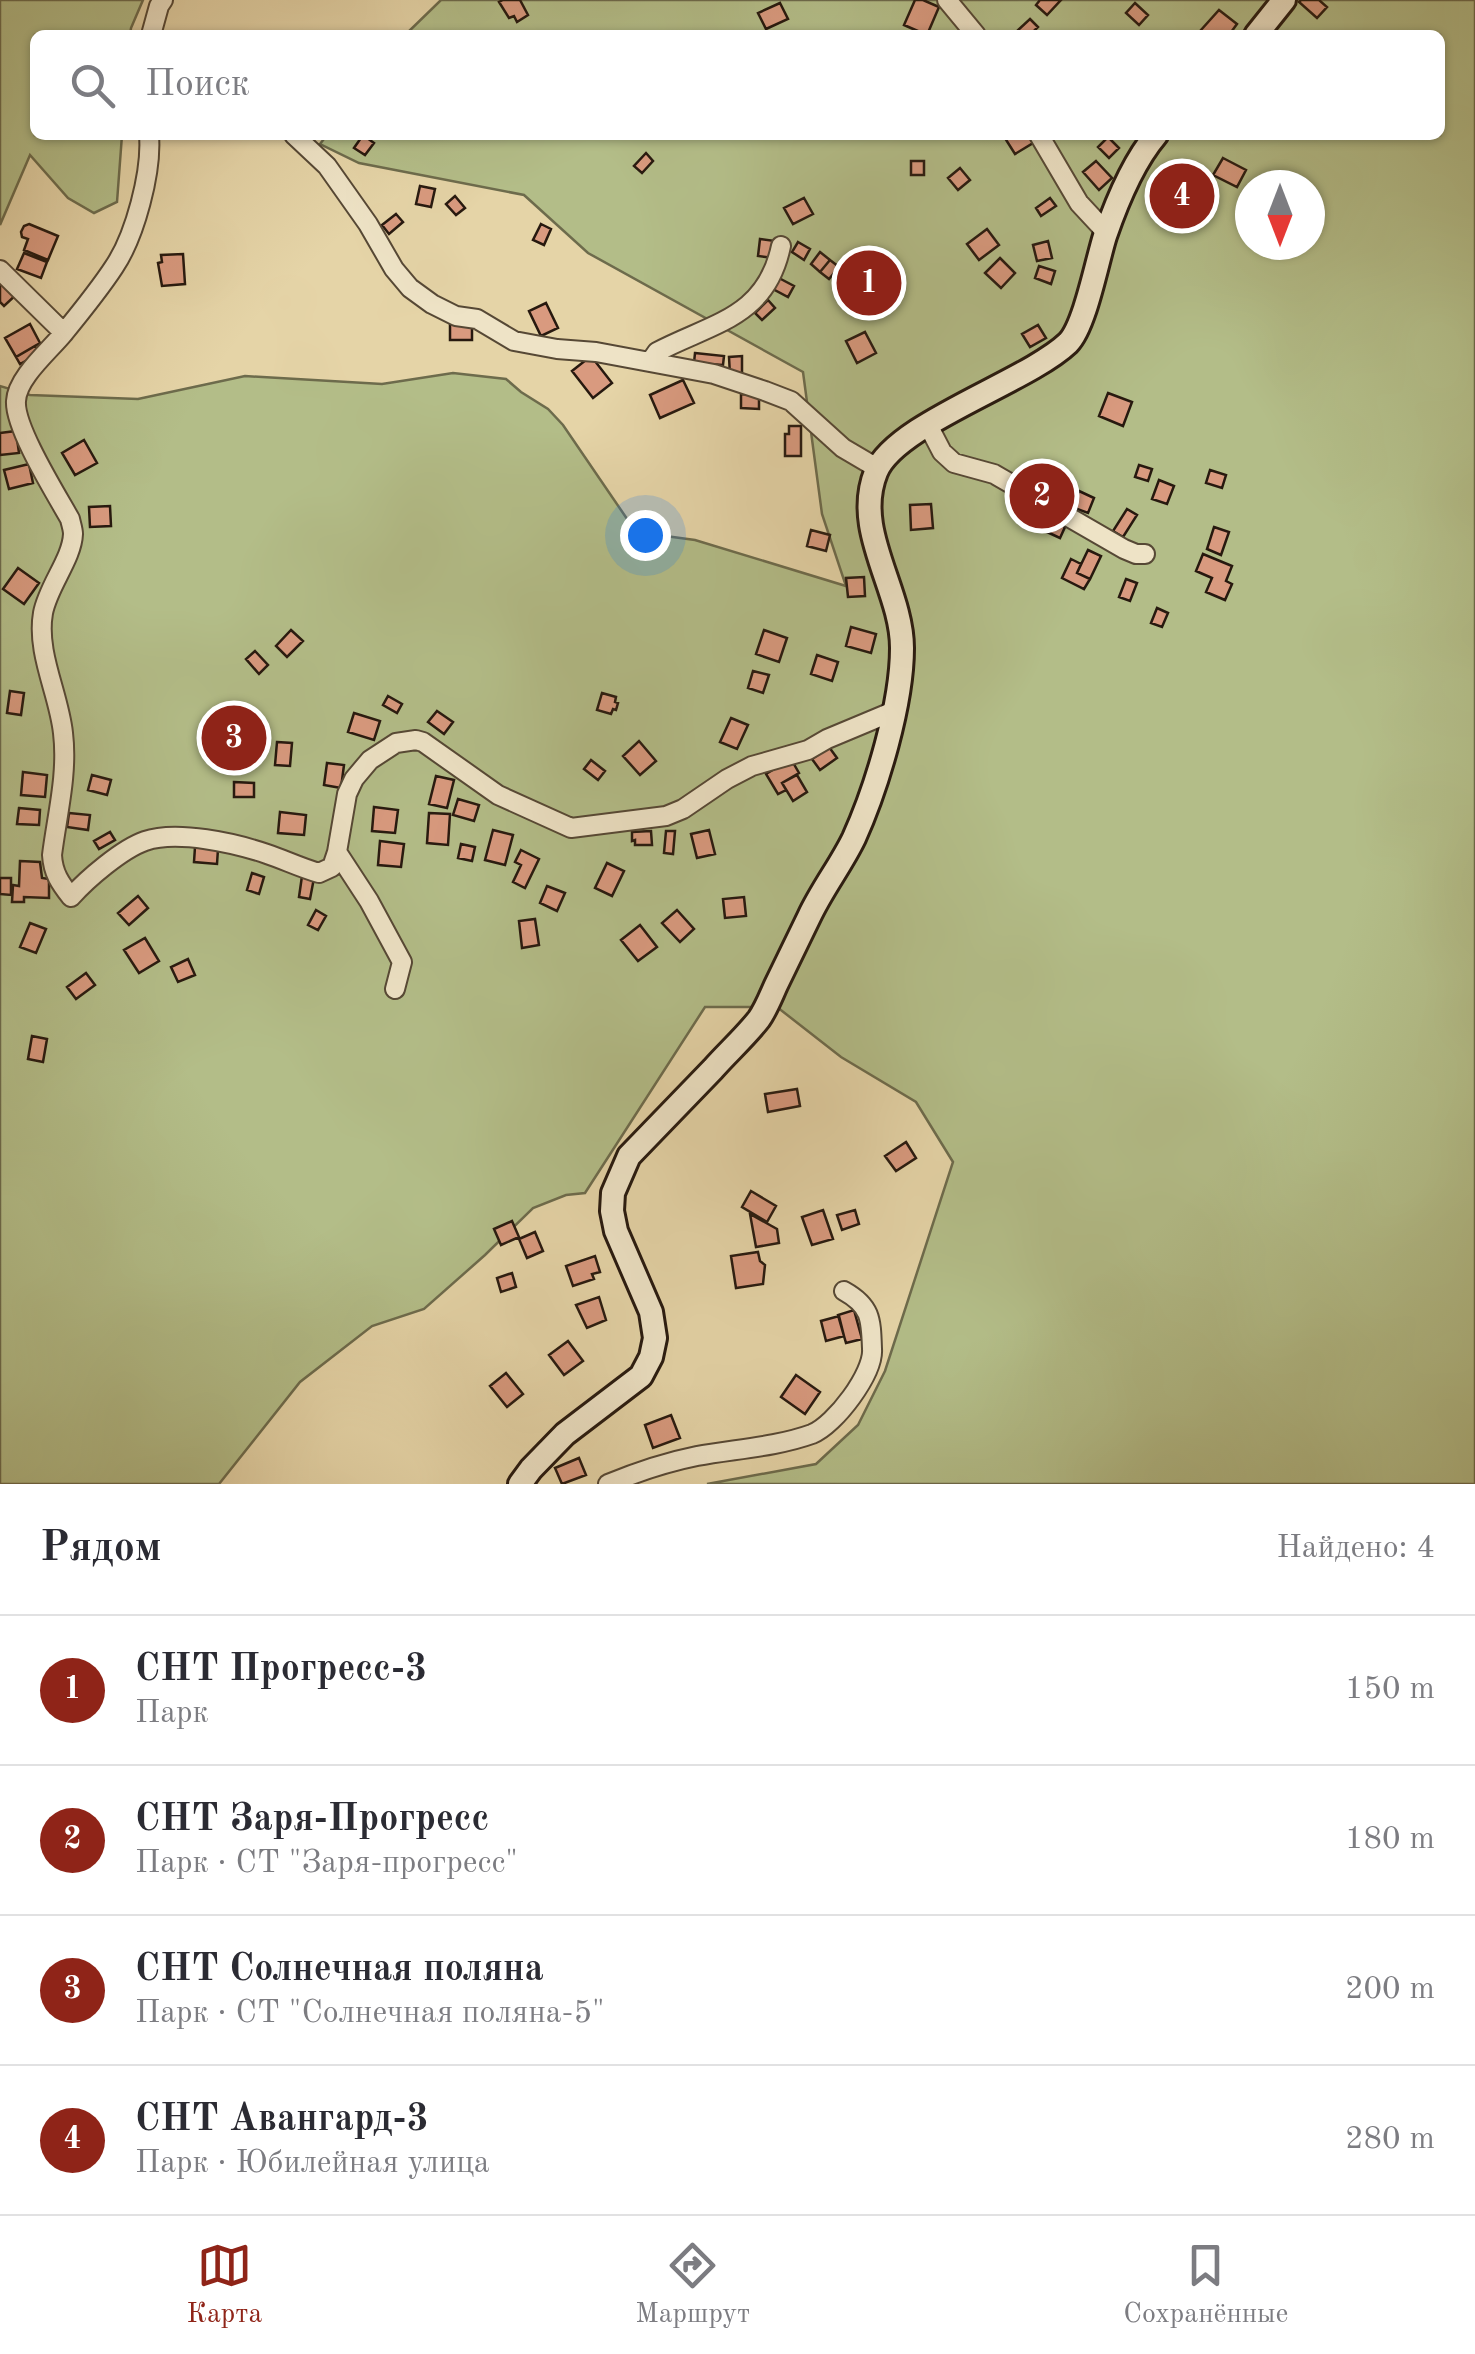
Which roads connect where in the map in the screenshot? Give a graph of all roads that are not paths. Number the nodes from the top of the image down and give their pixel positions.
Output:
1 (163, 0) edge
2 (947, 0) edge
3 (1284, 0) edge
4 (152, 30) edge
5 (972, 30) edge
6 (1260, 30) edge
7 (149, 140) edge
8 (299, 140) edge
9 (1042, 140) edge
10 (1153, 140) edge
11 (1106, 232) junction
12 (781, 246) dead end
13 (0, 270) edge
14 (64, 333) junction
15 (650, 362) junction
16 (928, 425) junction
17 (877, 468) junction
18 (1146, 554) dead end
19 (894, 711) junction
20 (337, 852) junction
21 (395, 989) dead end
22 (844, 1291) dead end
23 (520, 1484) edge
24 (608, 1484) edge

1 - 4 street
2 - 5 street
3 - 6 street
7 - 14 street
8 - 15 street
9 - 11 street
10 - 11 street
11 - 16 street
12 - 15 street
13 - 14 street
14 - 20 street
15 - 17 street
16 - 17 street
16 - 18 street
17 - 19 street
19 - 20 street
19 - 23 street
20 - 21 street
22 - 24 street

